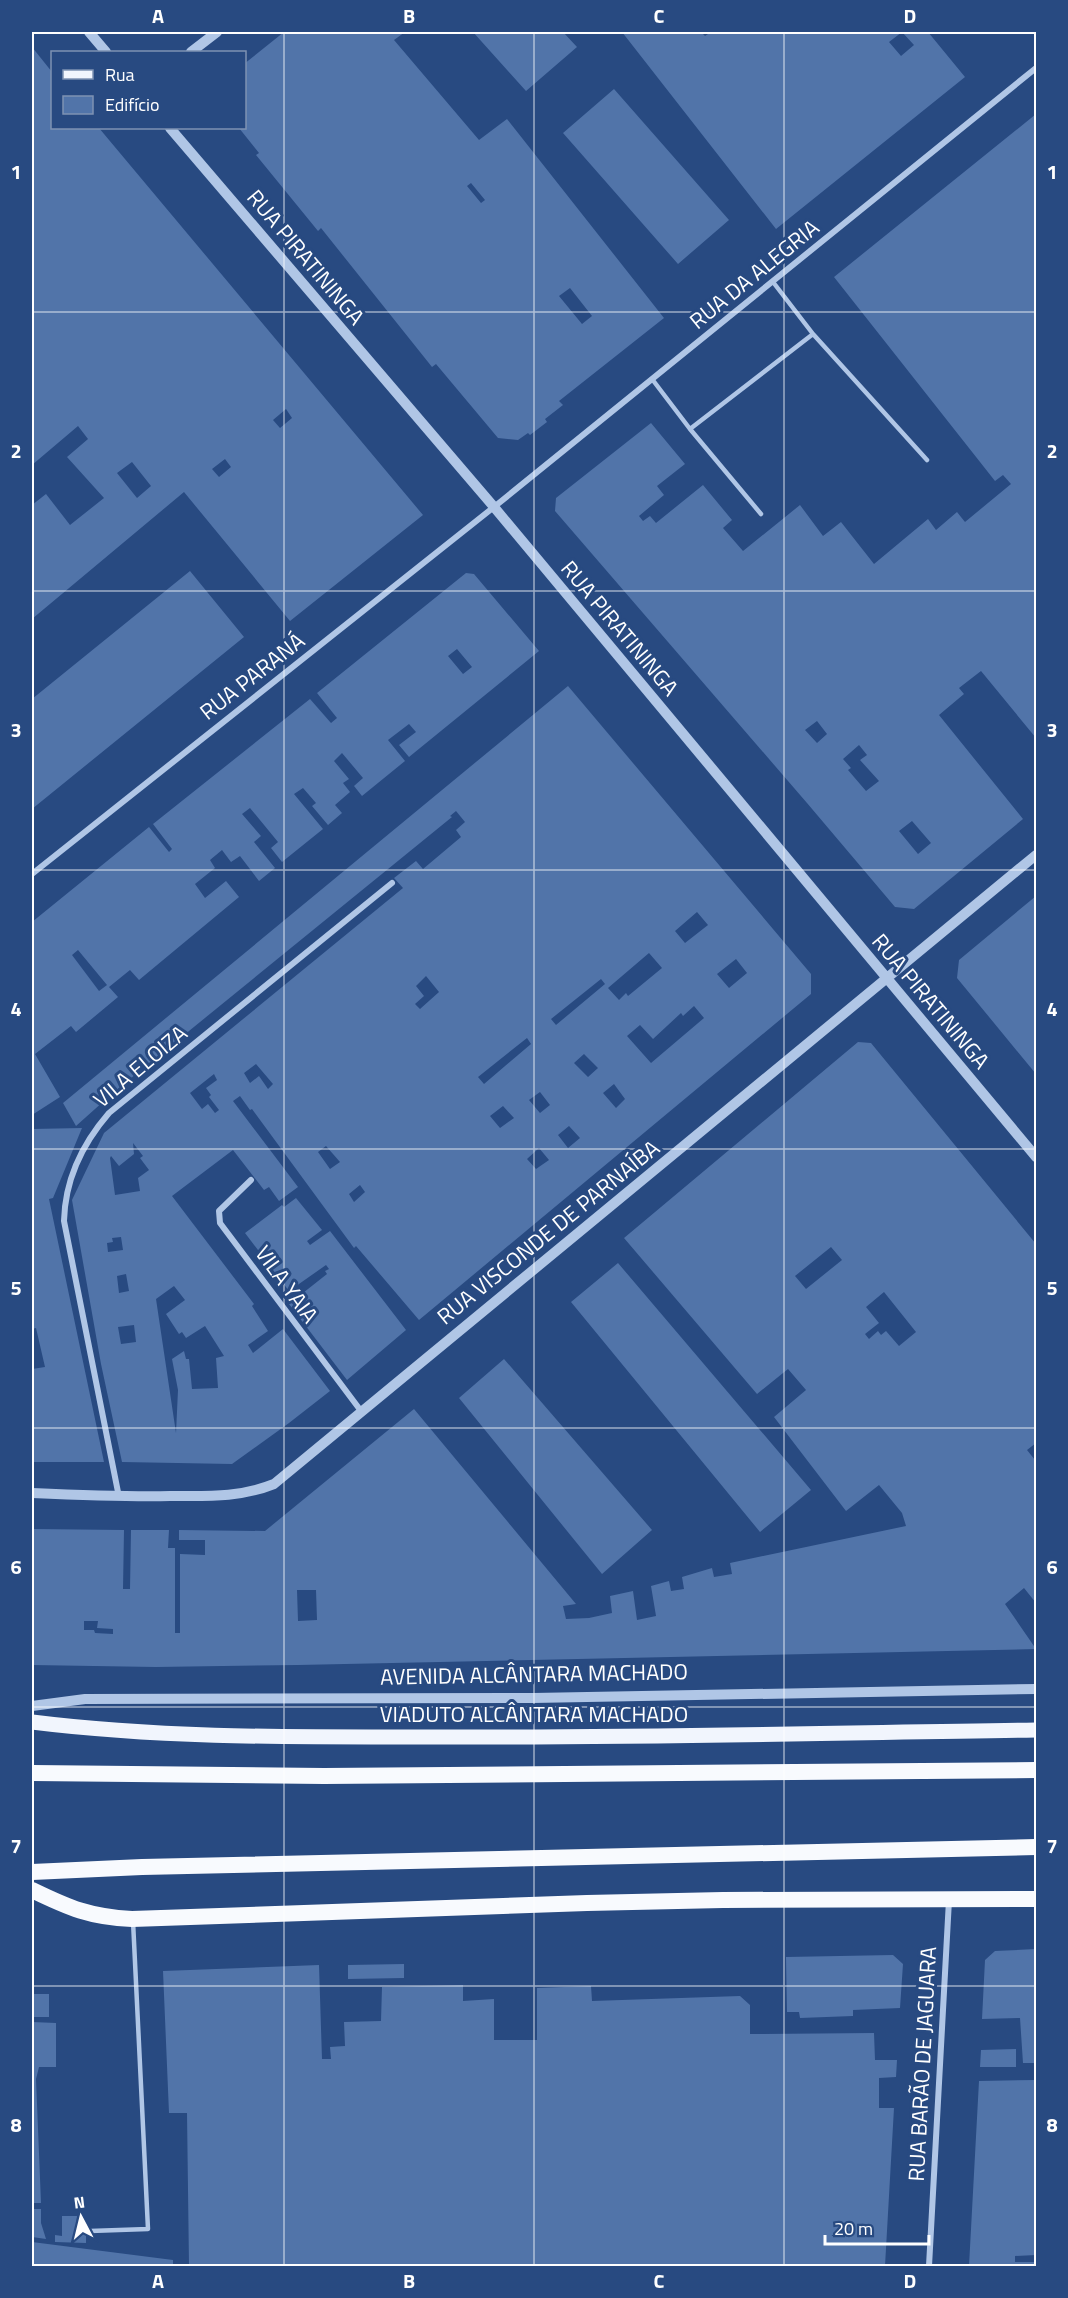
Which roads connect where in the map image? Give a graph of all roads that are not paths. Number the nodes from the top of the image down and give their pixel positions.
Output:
1 (89, 32) edge
2 (217, 32) edge
3 (105, 51) edge
4 (192, 51) edge
5 (1036, 68) edge
6 (171, 129) edge
7 (773, 282) junction
8 (813, 334) junction
9 (652, 379) junction
10 (690, 429) junction
11 (927, 460) dead end
12 (494, 507) junction
13 (761, 514) dead end
14 (1036, 855) edge
15 (32, 874) edge
16 (392, 883) dead end
17 (886, 978) junction
18 (1036, 1157) edge
19 (250, 1180) dead end
20 (361, 1411) junction
21 (32, 1493) edge
22 (118, 1497) junction
23 (1036, 1689) edge
24 (32, 1706) edge
25 (32, 1722) edge
26 (1036, 1730) edge
27 (1036, 1770) edge
28 (32, 1773) edge
29 (1036, 1847) edge
30 (32, 1872) edge
31 (32, 1890) edge
32 (1036, 1899) edge
33 (949, 1900) junction
34 (132, 1919) junction
35 (90, 2232) dead end
36 (929, 2266) edge

1 - 3 street
2 - 4 street
5 - 7 street, RUA DA ALEGRIA
6 - 12 street, RUA PIRATININGA
7 - 8 lane
7 - 9 street, RUA DA ALEGRIA
8 - 10 lane
8 - 11 lane
9 - 10 lane
9 - 12 street, RUA DA ALEGRIA
10 - 13 lane
12 - 15 street, RUA PARANÁ
12 - 17 street, RUA PIRATININGA
14 - 17 street, RUA VISCONDE DE PARNAÍBA
16 - 22 street, VILA ELOIZA
17 - 18 street, RUA PIRATININGA
17 - 20 street, RUA VISCONDE DE PARNAÍBA
19 - 20 street, VILA YAIA
20 - 22 street, RUA VISCONDE DE PARNAÍBA
21 - 22 street, RUA VISCONDE DE PARNAÍBA
23 - 24 street, AVENIDA ALCÂNTARA MACHADO
25 - 26 main road, VIADUTO ALCÂNTARA MACHADO
27 - 28 highway
29 - 30 highway
31 - 34 highway
32 - 33 highway
33 - 34 highway
33 - 36 street, RUA BARÃO DE JAGUARA
34 - 35 lane

